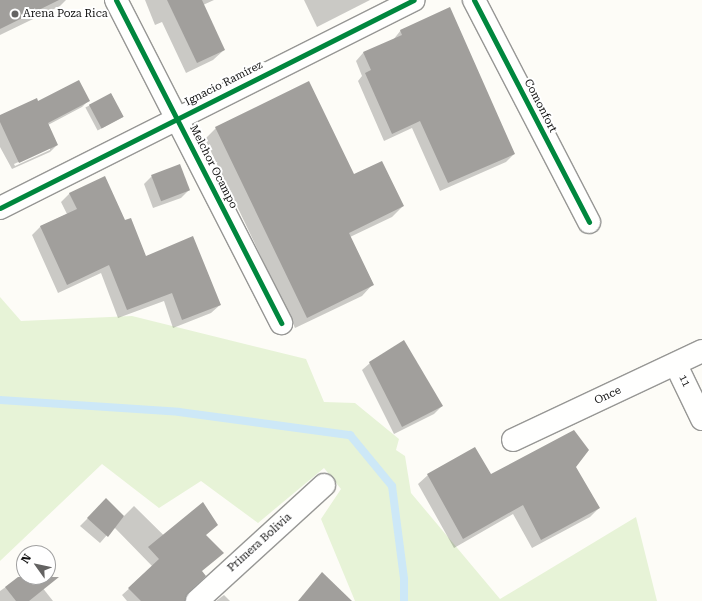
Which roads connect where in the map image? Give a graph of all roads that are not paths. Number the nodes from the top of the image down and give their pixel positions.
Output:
1 (116, 0) edge
2 (414, 0) edge
3 (474, 0) edge
4 (177, 119) junction
5 (0, 208) edge
6 (589, 222) dead end
7 (280, 323) dead end
8 (702, 351) edge
9 (676, 364) junction
10 (702, 419) edge
11 (513, 440) dead end
12 (324, 486) dead end
13 (197, 601) edge

1 - 4 street, Melchor Ocampo
2 - 4 street, Ignacio Ramírez
3 - 6 street, Comonfort
4 - 5 street, Ignacio Ramírez
4 - 7 street, Melchor Ocampo
8 - 9 street, Once
9 - 10 street, 11
9 - 11 street, Once
12 - 13 street, Primera Bolivia

